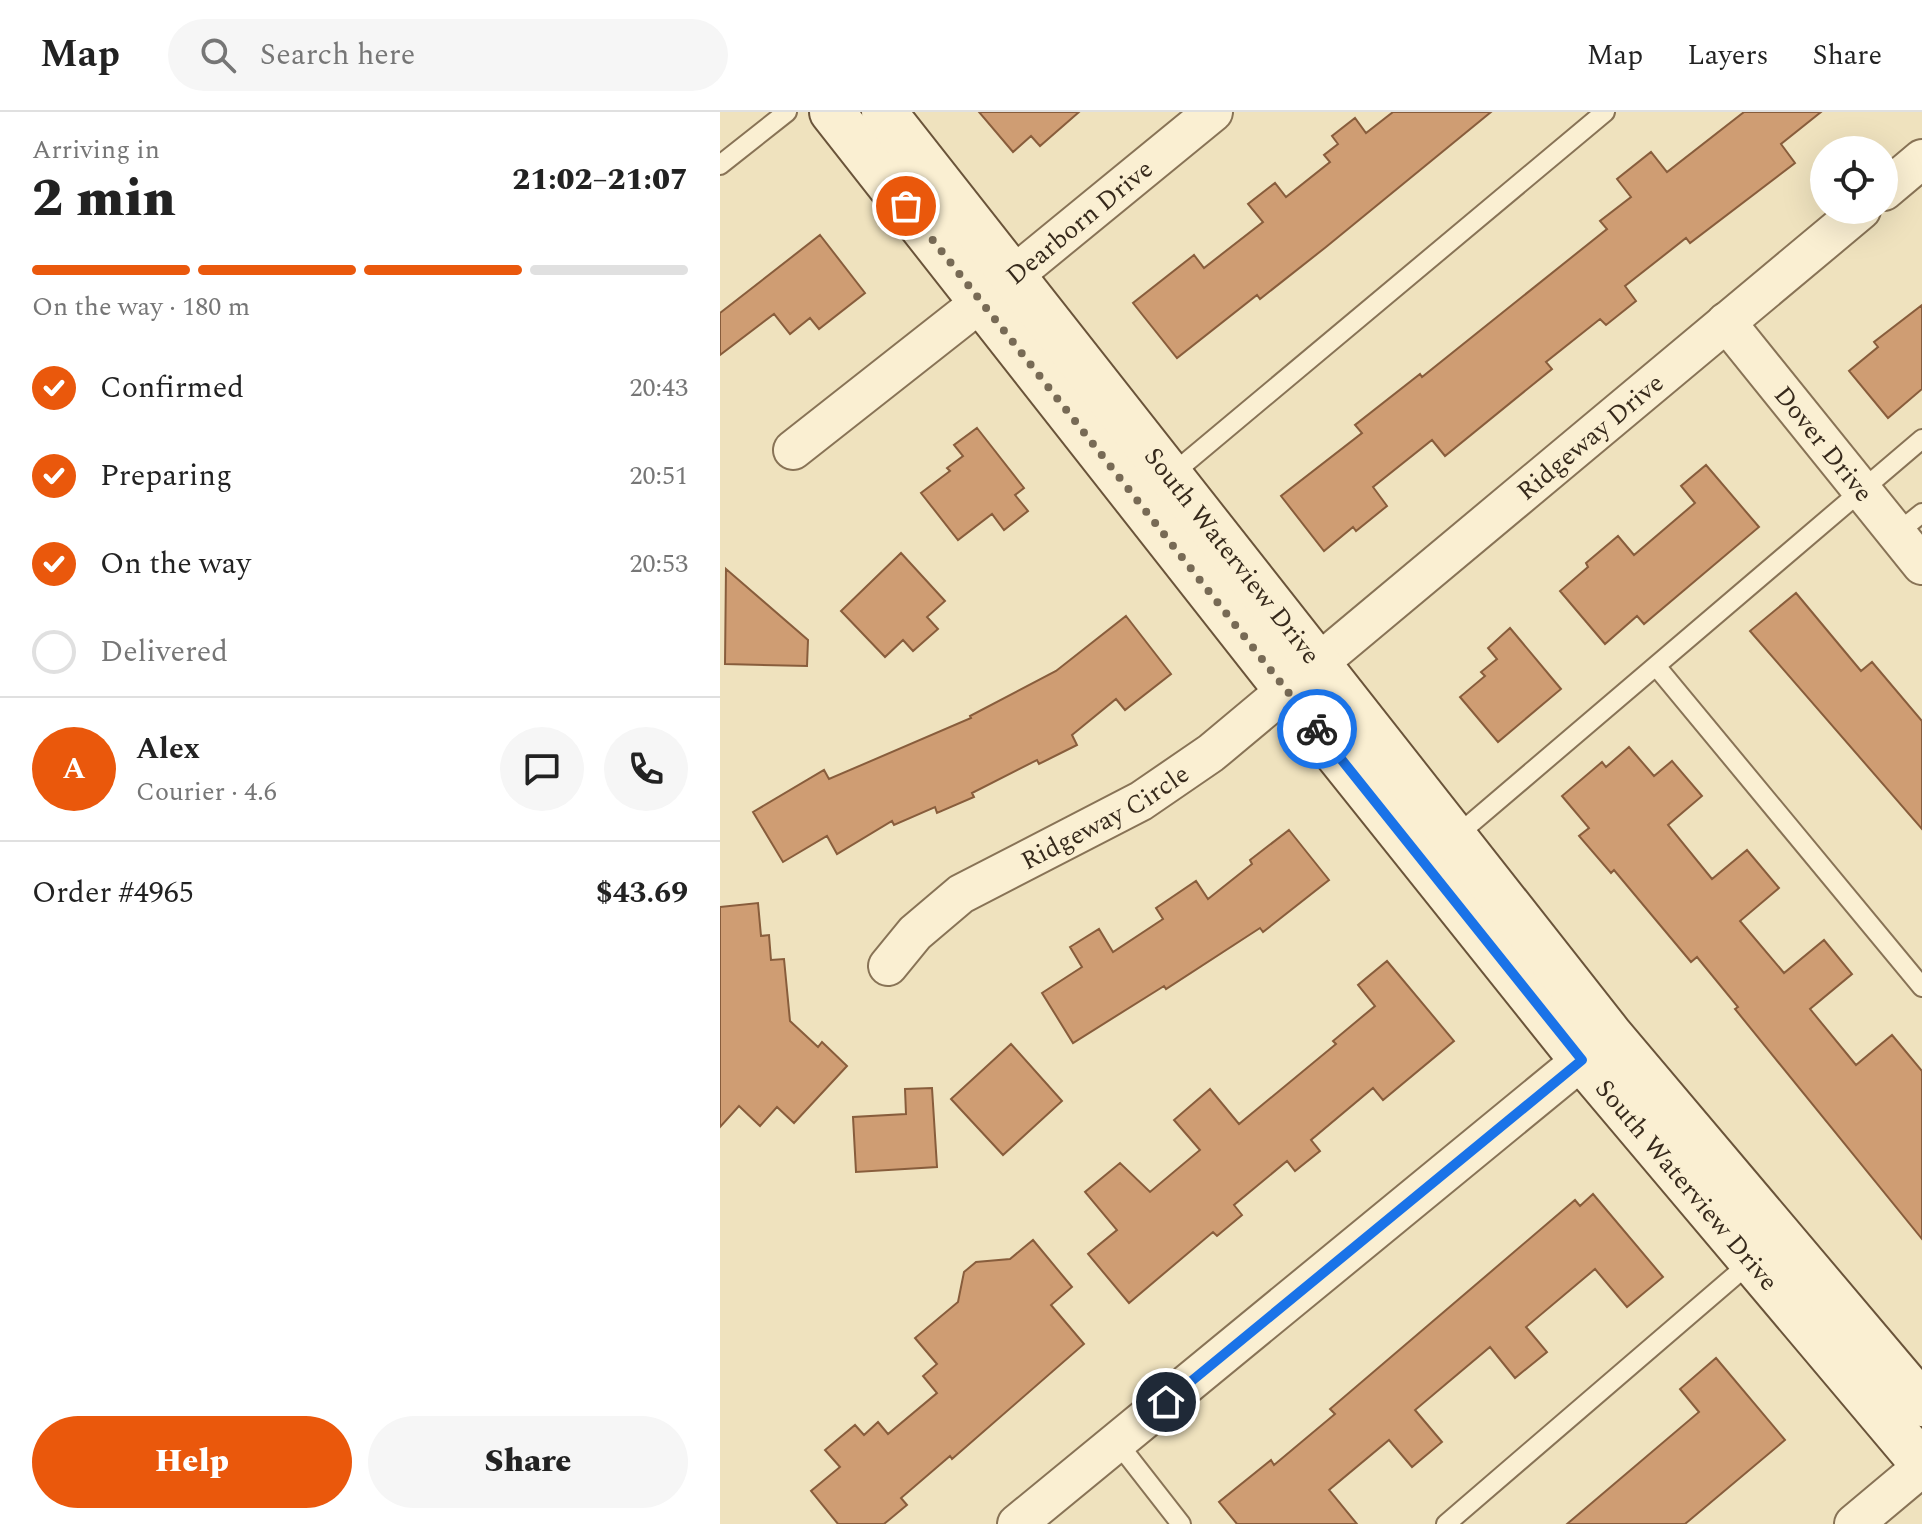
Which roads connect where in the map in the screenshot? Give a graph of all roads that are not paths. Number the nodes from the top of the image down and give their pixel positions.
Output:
1 (787, 112) edge
2 (832, 112) edge
3 (884, 112) edge
4 (1213, 112) edge
5 (1605, 112) edge
6 (1922, 159) edge
7 (720, 165) edge
8 (1898, 179) edge
9 (1844, 224) edge
10 (997, 289) junction
11 (1726, 322) junction
12 (1922, 439) edge
13 (793, 450) dead end
14 (1171, 475) junction
15 (1861, 489) junction
16 (1909, 524) edge
17 (1922, 565) edge
18 (1656, 666) junction
19 (1303, 677) junction
20 (1455, 837) junction
21 (888, 966) dead end
22 (1922, 987) edge
23 (1597, 1048) junction
24 (1752, 1261) junction
25 (1922, 1404) edge
26 (1117, 1442) junction
27 (1922, 1465) edge
28 (1017, 1524) edge
29 (1181, 1524) edge
30 (1446, 1524) edge
31 (1854, 1524) edge

1 - 7 lane
2 - 10 street, South Waterview Drive
3 - 10 street, South Waterview Drive
4 - 10 street, Dearborn Drive
5 - 14 lane
6 - 8 street
9 - 11 street, Ridgeway Drive
10 - 13 street, Dearborn Drive
10 - 14 street, South Waterview Drive
10 - 19 street, South Waterview Drive
11 - 15 street, Dover Drive
11 - 19 street, Ridgeway Drive
12 - 15 lane
14 - 19 street, South Waterview Drive
15 - 16 street, Dover Drive
15 - 18 lane
16 - 17 street, Dover Drive
18 - 20 lane
18 - 22 lane
19 - 20 street, South Waterview Drive
19 - 21 street, Ridgeway Circle
19 - 23 street, South Waterview Drive
20 - 23 street, South Waterview Drive
23 - 24 street, South Waterview Drive
23 - 25 street, South Waterview Drive
23 - 26 street
24 - 27 street, South Waterview Drive
24 - 30 lane
26 - 28 street
26 - 29 lane
27 - 31 street

